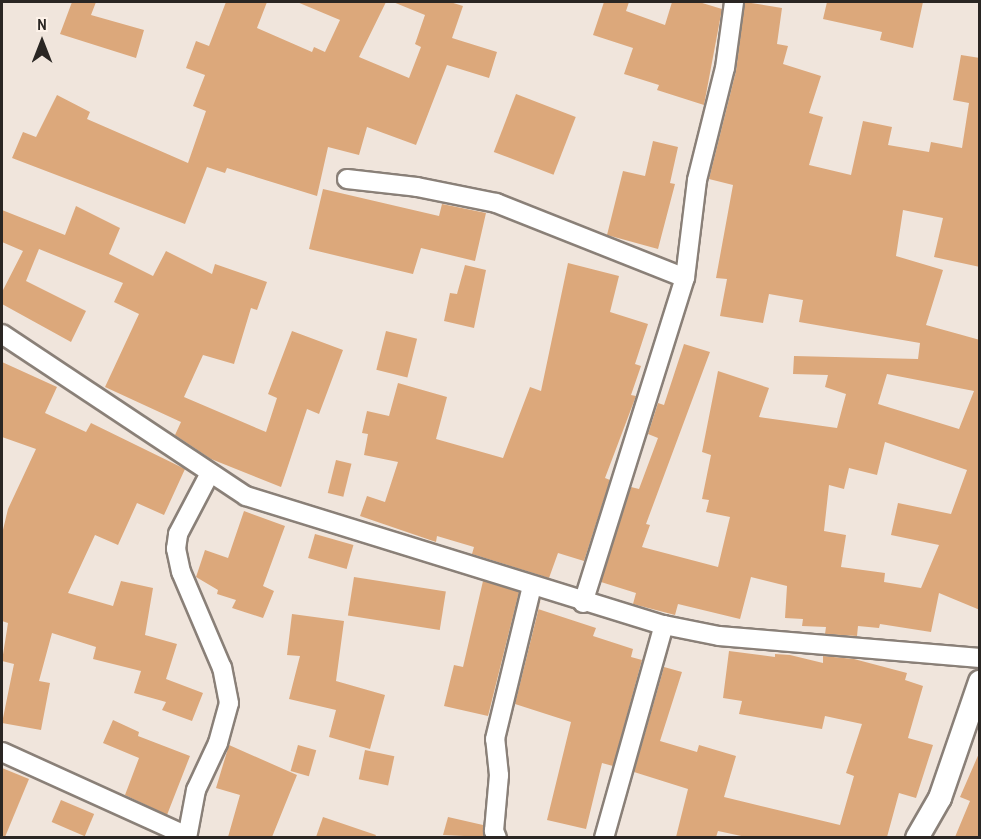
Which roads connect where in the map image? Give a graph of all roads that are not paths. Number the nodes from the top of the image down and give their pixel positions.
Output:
1 (734, 2) edge
2 (347, 179) dead end
3 (685, 278) junction
4 (2, 334) edge
5 (210, 472) junction
6 (531, 586) junction
7 (583, 603) junction
8 (664, 625) junction
9 (980, 658) edge
10 (980, 682) edge
11 (2, 752) edge
12 (187, 837) edge
13 (497, 837) edge
14 (604, 837) edge
15 (917, 837) edge

1 - 3 street
2 - 3 street
3 - 7 street
4 - 5 street
5 - 6 street
5 - 12 street
6 - 7 street
6 - 13 street
7 - 8 street
8 - 9 street
8 - 14 street
10 - 15 street
11 - 12 street

